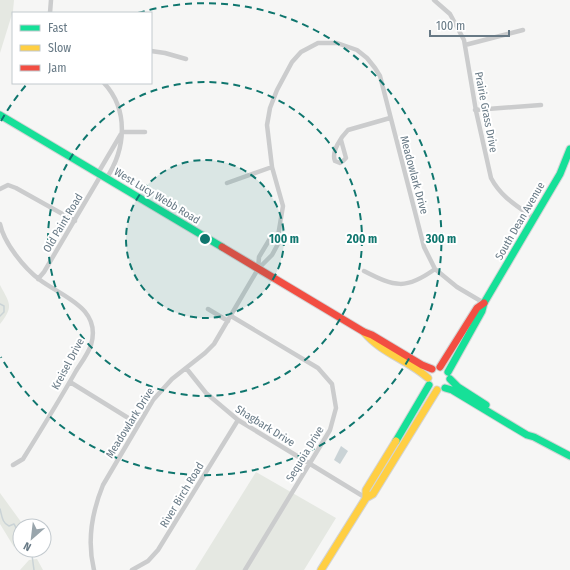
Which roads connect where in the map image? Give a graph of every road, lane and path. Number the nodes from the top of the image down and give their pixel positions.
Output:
1 (51, 0) edge
2 (434, 0) edge
3 (50, 12) edge
4 (523, 30) dead end
5 (465, 45) junction
6 (152, 51) edge
7 (186, 59) dead end
8 (105, 84) edge
9 (541, 105) dead end
10 (475, 110) junction
11 (0, 115) edge
12 (390, 118) junction
13 (122, 132) junction
14 (145, 132) dead end
15 (341, 140) dead end
16 (570, 149) edge
17 (272, 167) junction
18 (102, 176) junction
19 (227, 183) dead end
20 (0, 189) edge
21 (534, 218) junction
22 (74, 221) junction
23 (0, 224) edge
24 (278, 236) junction
25 (258, 269) junction
26 (435, 269) junction
27 (364, 271) dead end
28 (38, 279) junction
29 (484, 303) junction
30 (208, 309) dead end
31 (231, 316) junction
32 (228, 321) junction
33 (364, 332) junction
34 (440, 367) junction
35 (186, 368) junction
36 (432, 369) junction
37 (449, 376) junction
38 (428, 381) junction
39 (70, 382) junction
40 (445, 388) junction
41 (437, 390) junction
42 (238, 420) junction
43 (138, 424) junction
44 (534, 437) junction
45 (570, 456) edge
46 (310, 464) junction
47 (13, 465) dead end
48 (366, 498) junction
49 (94, 570) edge
50 (132, 570) edge
51 (245, 570) edge
52 (321, 570) edge

1 - 3 street
2 - 5 street, Prairie Grass Drive
4 - 5 street
5 - 10 street, Prairie Grass Drive
6 - 7 street
8 - 13 street, Old Paint Road
9 - 10 street
10 - 21 street, Prairie Grass Drive
11 - 18 street, West Lucy Webb Road
12 - 15 street
12 - 17 street, Meadowlark Drive
12 - 26 street, Meadowlark Drive
13 - 14 street
13 - 18 street, Old Paint Road
13 - 18 street, Old Paint Road
16 - 21 street, South Dean Avenue
17 - 19 street
17 - 24 street, Meadowlark Drive
18 - 22 street, Old Paint Road
18 - 25 street, West Lucy Webb Road
20 - 22 street
21 - 29 street, South Dean Avenue
22 - 28 street, Old Paint Road
23 - 28 street, Kreisel Drive
24 - 25 street, Meadowlark Drive
24 - 25 street
25 - 31 street, Meadowlark Drive
25 - 33 street, West Lucy Webb Road
26 - 27 street
26 - 29 street, Meadowlark Drive
28 - 39 street, Kreisel Drive
29 - 34 street, South Dean Avenue
29 - 37 street, South Dean Avenue
30 - 32 street
31 - 32 street, Meadowlark Drive
31 - 46 street, Sequoia Drive
32 - 35 street, Meadowlark Drive
33 - 36 street, West Lucy Webb Road
33 - 38 street, West Lucy Webb Road
34 - 36 street
34 - 37 street
35 - 42 street, Shagbark Drive
35 - 43 street, Meadowlark Drive
36 - 38 street
37 - 40 street
37 - 44 street
38 - 41 street
38 - 48 street
39 - 43 street
39 - 47 street, Kreisel Drive
40 - 41 street
40 - 44 street
41 - 48 street
42 - 46 street, Shagbark Drive
42 - 50 street, River Birch Road
43 - 49 street, Meadowlark Drive
44 - 45 street
46 - 48 street, Shagbark Drive
46 - 51 street, Sequoia Drive
48 - 52 street

